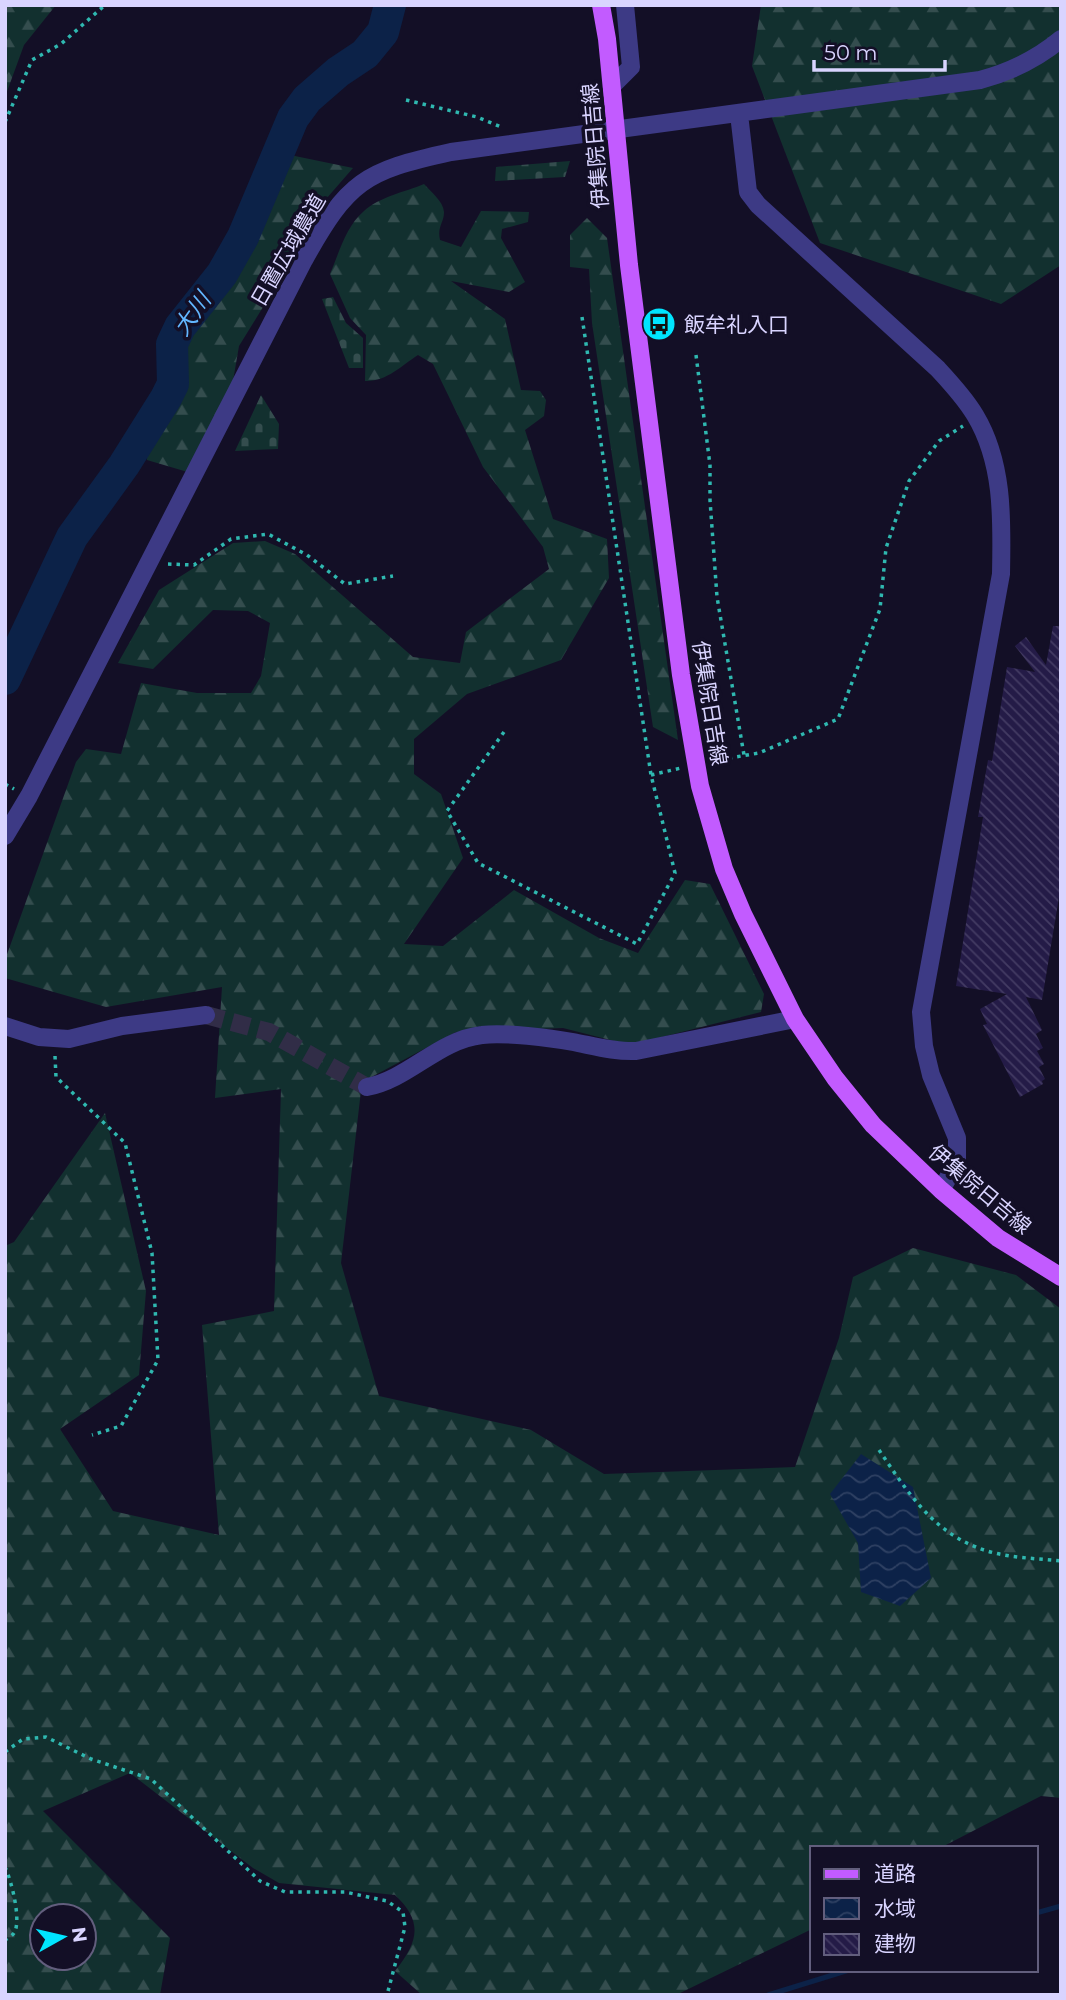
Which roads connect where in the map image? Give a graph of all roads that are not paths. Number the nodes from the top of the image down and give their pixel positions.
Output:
1 (601, 5) edge
2 (625, 5) edge
3 (1061, 39) edge
4 (612, 86) junction
5 (739, 114) junction
6 (615, 130) junction
7 (5, 836) edge
8 (206, 1015) tunnel mouth
9 (795, 1019) junction
10 (5, 1026) edge
11 (367, 1087) dead end
12 (941, 1190) junction
13 (1061, 1277) edge

1 - 4 main road, 伊集院日吉線
2 - 4 street
3 - 5 street, 日置広域農道
4 - 6 main road, 伊集院日吉線
5 - 6 street, 日置広域農道
5 - 12 street
6 - 7 street, 日置広域農道
6 - 9 main road, 伊集院日吉線
8 - 10 street
9 - 11 street
9 - 12 main road, 伊集院日吉線
12 - 13 main road, 伊集院日吉線

